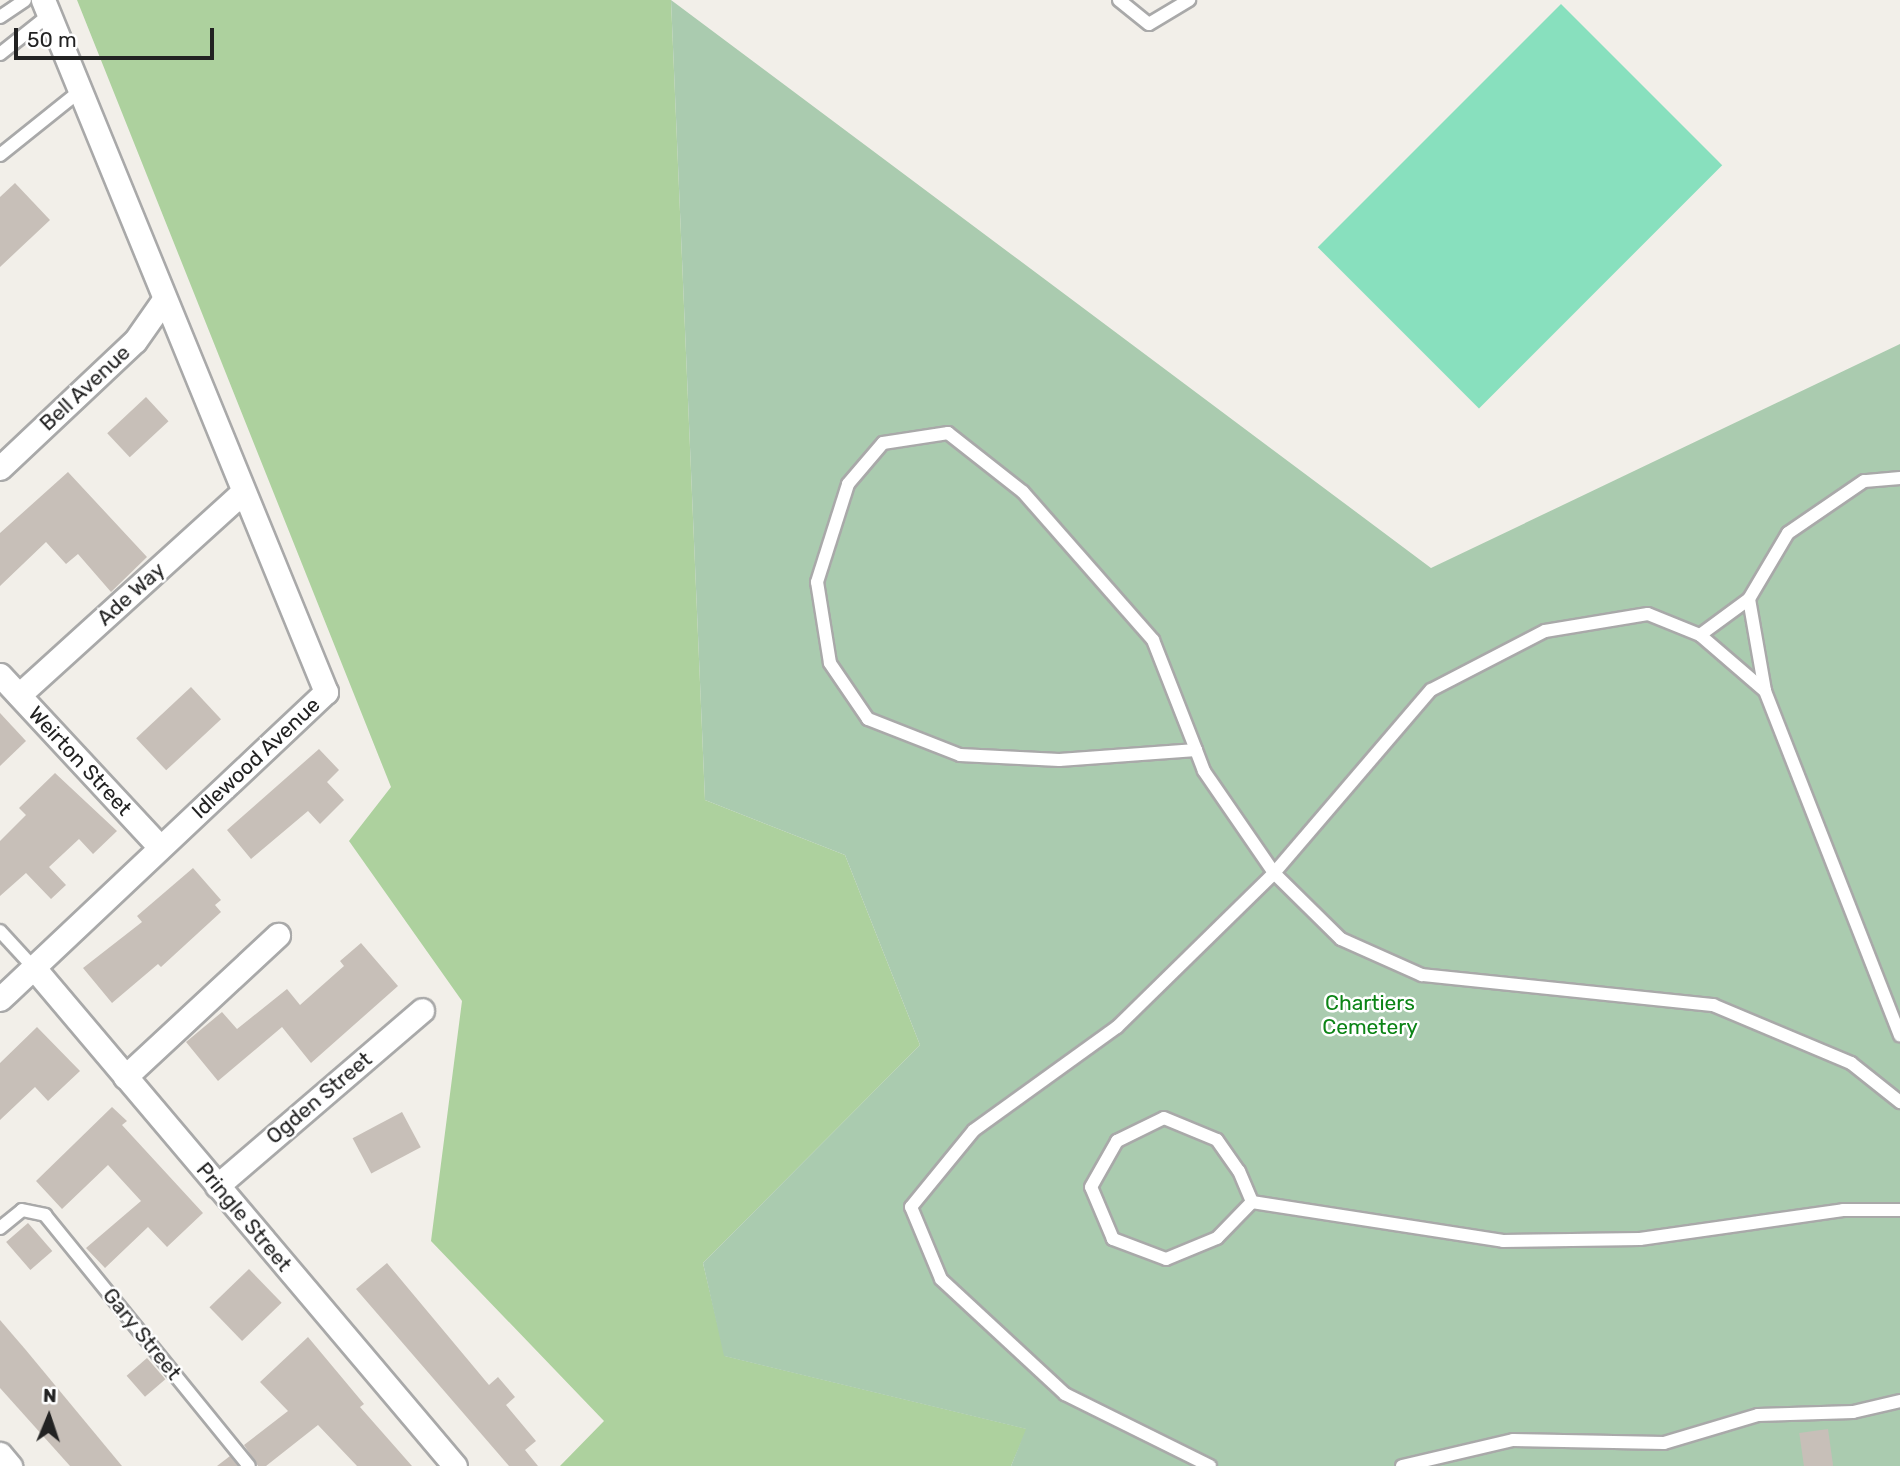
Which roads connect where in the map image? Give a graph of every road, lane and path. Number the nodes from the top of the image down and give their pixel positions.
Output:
1 (25, 0) edge
2 (1119, 0) edge
3 (1189, 0) edge
4 (46, 8) edge
5 (0, 17) edge
6 (0, 54) edge
7 (81, 90) junction
8 (0, 155) edge
9 (163, 301) junction
10 (0, 468) edge
11 (1900, 478) edge
12 (243, 492) junction
13 (1749, 599) junction
14 (1700, 635) junction
15 (0, 675) edge
16 (1765, 691) junction
17 (19, 695) junction
18 (1196, 750) junction
19 (160, 847) junction
20 (1274, 873) junction
21 (0, 931) edge
22 (278, 935) dead end
23 (34, 968) junction
24 (0, 999) edge
25 (422, 1010) dead end
26 (1900, 1037) edge
27 (125, 1077) junction
28 (1900, 1102) edge
29 (217, 1186) junction
30 (1252, 1202) junction
31 (1900, 1210) edge
32 (0, 1228) edge
33 (1900, 1401) edge
34 (0, 1454) edge
35 (10, 1466) edge
36 (249, 1466) edge
37 (455, 1466) edge
38 (1210, 1466) edge
39 (1402, 1466) edge

1 - 5 lane
2 - 3 lane
4 - 6 lane
4 - 7 street, Idlewood Avenue
7 - 8 lane
7 - 9 street, Idlewood Avenue
9 - 10 street, Bell Avenue
9 - 12 street, Idlewood Avenue
11 - 13 lane
12 - 17 street, Ade Way
12 - 19 street, Idlewood Avenue
13 - 14 lane
13 - 16 lane
14 - 16 lane
14 - 20 lane
15 - 17 street, Weirton Street
16 - 26 lane
17 - 19 street, Weirton Street
18 - 18 lane
18 - 20 lane
19 - 23 street, Idlewood Avenue
20 - 28 lane
20 - 38 lane
21 - 23 lane
22 - 27 street
23 - 24 street, Idlewood Avenue
23 - 27 street, Pringle Street
25 - 29 street, Ogden Street
27 - 29 street, Pringle Street
29 - 37 street, Pringle Street
30 - 30 lane
30 - 31 lane
32 - 36 lane, Gary Street
33 - 39 lane
34 - 35 street

